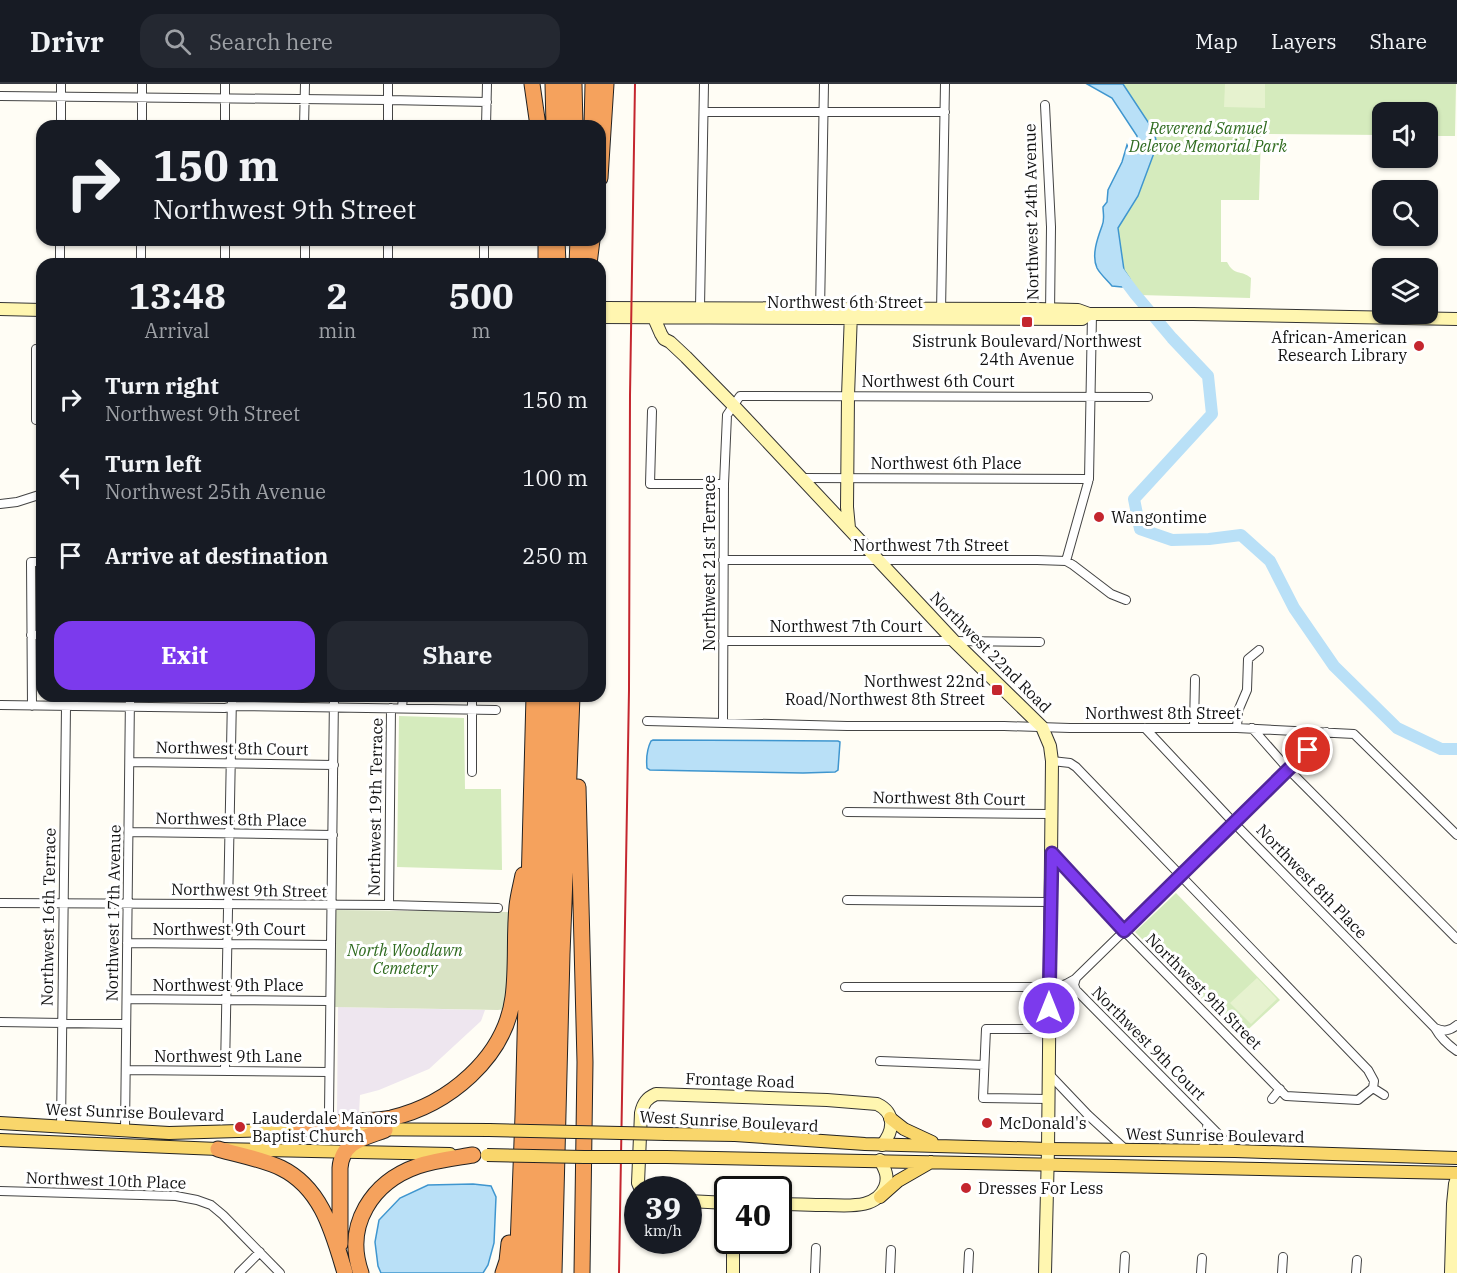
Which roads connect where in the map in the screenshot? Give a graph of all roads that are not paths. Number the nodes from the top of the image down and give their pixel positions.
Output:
1 (61, 84) edge
2 (142, 84) edge
3 (225, 84) edge
4 (305, 84) edge
5 (388, 84) edge
6 (487, 84) edge
7 (532, 84) edge
8 (541, 84) edge
9 (553, 84) edge
10 (564, 84) edge
11 (574, 84) edge
12 (583, 84) edge
13 (593, 84) edge
14 (606, 84) edge
15 (704, 84) edge
16 (824, 84) edge
17 (945, 84) edge
18 (0, 96) edge
19 (61, 97) junction
20 (142, 98) junction
21 (225, 98) junction
22 (304, 99) junction
23 (388, 100) junction
24 (487, 102) junction
25 (1045, 105) dead end
26 (704, 112) junction
27 (824, 112) junction
28 (945, 112) junction
29 (61, 120) edge
30 (142, 120) edge
31 (225, 120) edge
32 (304, 120) edge
33 (388, 120) edge
34 (486, 120) edge
35 (537, 120) edge
36 (543, 120) edge
37 (555, 120) edge
38 (564, 120) edge
39 (575, 120) edge
40 (581, 120) edge
41 (592, 120) edge
42 (604, 120) edge
43 (0, 305) edge
44 (36, 305) edge
45 (606, 308) edge
46 (700, 308) junction
47 (0, 309) edge
48 (36, 310) edge
49 (820, 313) junction
50 (851, 313) junction
51 (941, 314) junction
52 (1050, 314) junction
53 (1090, 314) junction
54 (606, 317) edge
55 (654, 318) junction
56 (667, 318) junction
57 (1457, 319) edge
58 (670, 342) junction
59 (848, 396) junction
60 (1090, 397) junction
61 (1148, 397) dead end
62 (733, 405) junction
63 (652, 411) dead end
64 (802, 478) junction
65 (847, 478) junction
66 (1089, 479) junction
67 (724, 484) junction
68 (36, 496) edge
69 (0, 504) edge
70 (843, 512) junction
71 (723, 560) junction
72 (879, 560) junction
73 (1066, 561) junction
74 (36, 562) edge
75 (1126, 600) dead end
76 (31, 635) junction
77 (36, 635) edge
78 (723, 641) junction
79 (954, 641) junction
80 (1040, 642) dead end
81 (1259, 650) dead end
82 (1195, 679) dead end
83 (130, 702) edge
84 (232, 702) edge
85 (334, 702) edge
86 (402, 702) edge
87 (472, 702) edge
88 (534, 702) edge
89 (546, 702) edge
90 (560, 702) edge
91 (573, 702) edge
92 (0, 705) edge
93 (32, 706) junction
94 (232, 706) junction
95 (66, 707) junction
96 (130, 707) junction
97 (334, 707) junction
98 (391, 708) junction
99 (402, 708) junction
100 (472, 709) junction
101 (496, 710) dead end
102 (572, 719) junction
103 (647, 722) dead end
104 (723, 722) junction
105 (1042, 727) junction
106 (1194, 727) junction
107 (1145, 728) junction
108 (1237, 728) junction
109 (1252, 728) junction
110 (1326, 732) junction
111 (1052, 760) junction
112 (130, 762) junction
113 (231, 762) junction
114 (334, 765) junction
115 (1289, 770) junction
116 (472, 772) dead end
117 (846, 812) dead end
118 (1051, 813) junction
119 (1234, 823) junction
120 (129, 832) junction
121 (231, 834) junction
122 (333, 835) junction
123 (1457, 835) edge
124 (531, 843) junction
125 (1052, 853) junction
126 (1180, 877) junction
127 (847, 900) dead end
128 (1050, 902) junction
129 (0, 903) edge
130 (128, 903) junction
131 (63, 904) junction
132 (229, 904) junction
133 (331, 905) junction
134 (389, 905) junction
135 (498, 908) dead end
136 (1124, 931) junction
137 (1457, 939) edge
138 (128, 944) junction
139 (228, 944) junction
140 (331, 945) junction
141 (1075, 984) junction
142 (845, 987) dead end
143 (1053, 987) junction
144 (127, 999) junction
145 (226, 1000) junction
146 (329, 1001) junction
147 (0, 1022) edge
148 (63, 1023) junction
149 (126, 1024) junction
150 (1457, 1025) edge
151 (1435, 1028) junction
152 (1049, 1029) junction
153 (1457, 1051) edge
154 (880, 1062) dead end
155 (984, 1065) junction
156 (225, 1070) junction
157 (126, 1071) junction
158 (329, 1071) junction
159 (1048, 1073) junction
160 (1373, 1088) junction
161 (1283, 1093) junction
162 (1384, 1095) dead end
163 (1048, 1099) junction
164 (1272, 1099) dead end
165 (328, 1112) dead end
166 (523, 1115) junction
167 (890, 1118) junction
168 (1207, 1122) junction
169 (0, 1124) edge
170 (61, 1127) junction
171 (301, 1129) junction
172 (125, 1130) junction
173 (385, 1130) junction
174 (584, 1131) junction
175 (0, 1140) edge
176 (882, 1145) junction
177 (941, 1146) junction
178 (218, 1149) junction
179 (1048, 1149) junction
180 (1125, 1149) junction
181 (1200, 1150) junction
182 (344, 1151) junction
183 (1235, 1151) junction
184 (480, 1155) junction
185 (584, 1157) junction
186 (1457, 1158) edge
187 (880, 1160) junction
188 (932, 1161) junction
189 (1047, 1164) junction
190 (1457, 1173) edge
191 (638, 1176) edge
192 (1457, 1178) edge
193 (0, 1191) edge
194 (880, 1197) junction
195 (792, 1204) edge
196 (816, 1248) dead end
197 (891, 1250) dead end
198 (260, 1252) junction
199 (969, 1253) dead end
200 (734, 1254) edge
201 (1125, 1256) dead end
202 (1282, 1257) dead end
203 (1202, 1258) dead end
204 (1357, 1260) dead end
205 (343, 1268) edge
206 (239, 1273) edge
207 (280, 1273) edge
208 (361, 1273) edge
209 (502, 1273) edge
210 (517, 1273) edge
211 (528, 1273) edge
212 (542, 1273) edge
213 (554, 1273) edge
214 (582, 1273) edge
215 (733, 1273) edge
216 (815, 1273) edge
217 (890, 1273) edge
218 (968, 1273) edge
219 (1045, 1273) edge
220 (1124, 1273) edge
221 (1202, 1273) edge
222 (1282, 1273) edge
223 (1356, 1273) edge
224 (1451, 1273) edge

1 - 19 street
2 - 20 street
3 - 21 street
4 - 22 street
5 - 23 street
6 - 24 street
7 - 35 highway
8 - 36 highway
9 - 37 highway
10 - 38 highway
11 - 39 highway
12 - 40 highway
13 - 41 highway
14 - 42 highway
15 - 26 street
16 - 27 street
17 - 28 street
18 - 19 street
19 - 20 street
19 - 29 street
20 - 21 street
20 - 30 street
21 - 22 street
21 - 31 street
22 - 23 street
22 - 32 street
23 - 24 street
23 - 33 street
24 - 34 street
25 - 52 street, Northwest 24th Avenue
26 - 27 street
26 - 46 street
27 - 28 street
27 - 49 street
28 - 51 street
43 - 44 street
45 - 46 street, Northwest 6th Street
46 - 49 street, Northwest 6th Street
47 - 48 street
49 - 50 street, Northwest 6th Street
49 - 56 street, Northwest 6th Street
50 - 51 street, Northwest 6th Street
50 - 59 street
51 - 52 street, Northwest 6th Street
52 - 53 street, Northwest 6th Street
53 - 57 street, Northwest 6th Street
53 - 60 street
54 - 55 street, Northwest 6th Street
55 - 56 street, Northwest 6th Street
55 - 58 street
56 - 58 street
58 - 62 street
59 - 60 street, Northwest 6th Court
59 - 62 street, Northwest 6th Court
59 - 65 street
60 - 61 street, Northwest 6th Court
60 - 66 street
62 - 64 street
62 - 67 street, Northwest 21st Terrace
63 - 67 street
64 - 65 street, Northwest 6th Place
64 - 70 street
65 - 66 street, Northwest 6th Place
65 - 70 street
66 - 73 street
67 - 71 street, Northwest 21st Terrace
68 - 69 street
70 - 72 street, Northwest 22nd Road
71 - 72 street, Northwest 7th Street
71 - 78 street, Northwest 21st Terrace
72 - 73 street, Northwest 7th Street
72 - 79 street, Northwest 22nd Road
73 - 75 street
74 - 76 street
76 - 77 street
76 - 93 street
78 - 79 street, Northwest 7th Court
78 - 104 street, Northwest 21st Terrace
79 - 80 street, Northwest 7th Court
79 - 105 street, Northwest 22nd Road
81 - 108 street
82 - 106 street
83 - 96 street, Northwest 17th Avenue
84 - 94 street
85 - 97 street
86 - 99 street, Northwest 19th Terrace
87 - 100 street
88 - 124 highway
89 - 211 highway
90 - 212 highway
91 - 102 highway
92 - 93 street
93 - 95 street
94 - 96 street
94 - 97 street
94 - 113 street
95 - 96 street
95 - 131 street, Northwest 16th Terrace
96 - 112 street, Northwest 17th Avenue
97 - 98 street
97 - 114 street
98 - 99 street
98 - 134 street, Northwest 19th Terrace
99 - 100 street
100 - 101 street
100 - 116 street
102 - 174 highway
102 - 213 highway
103 - 104 street, Northwest 8th Street
104 - 105 street, Northwest 8th Street
105 - 107 street, Northwest 8th Street
105 - 111 street, Northwest 22nd Road
106 - 107 street, Northwest 8th Street
106 - 108 street, Northwest 8th Street
107 - 119 street, Northwest 8th Place
108 - 109 street, Northwest 8th Street
109 - 110 street, Northwest 8th Street
109 - 115 street
110 - 115 street
110 - 123 street, Northwest 8th Street
111 - 118 street
111 - 126 street
112 - 113 street, Northwest 8th Court
112 - 120 street, Northwest 17th Avenue
113 - 114 street, Northwest 8th Court
113 - 121 street
114 - 122 street
115 - 119 street
115 - 137 street
117 - 118 street, Northwest 8th Court
118 - 125 street
119 - 126 street
119 - 151 street, Northwest 8th Place
120 - 121 street, Northwest 8th Place
120 - 130 street, Northwest 17th Avenue
121 - 122 street, Northwest 8th Place
121 - 132 street
122 - 133 street
124 - 166 highway
124 - 171 highway
125 - 128 street
125 - 136 street, Northwest 9th Street
126 - 136 street
126 - 160 street
127 - 128 street
128 - 143 street
129 - 131 street, Northwest 9th Street
130 - 131 street, Northwest 9th Street
130 - 132 street, Northwest 9th Street
130 - 138 street, Northwest 17th Avenue
131 - 148 street, Northwest 16th Terrace
132 - 133 street, Northwest 9th Street
132 - 139 street
133 - 134 street, Northwest 9th Street
133 - 140 street
134 - 135 street, Northwest 9th Street
136 - 141 street
136 - 161 street, Northwest 9th Street
138 - 139 street, Northwest 9th Court
138 - 144 street, Northwest 17th Avenue
139 - 140 street, Northwest 9th Court
139 - 145 street
140 - 146 street
141 - 143 street, Northwest 9th Court
141 - 168 street, Northwest 9th Court
142 - 143 street, Northwest 9th Court
143 - 152 street
144 - 145 street, Northwest 9th Place
144 - 149 street, Northwest 17th Avenue
145 - 146 street, Northwest 9th Place
145 - 156 street
146 - 158 street
147 - 148 street
148 - 149 street
148 - 170 street, Northwest 16th Terrace
149 - 157 street, Northwest 17th Avenue
150 - 151 street
151 - 153 street, Northwest 8th Place
152 - 155 street
152 - 159 street
154 - 155 street
155 - 163 street
156 - 157 street, Northwest 9th Lane
156 - 158 street, Northwest 9th Lane
157 - 172 street, Northwest 17th Avenue
158 - 165 street
159 - 163 street
159 - 180 street
160 - 161 street
160 - 162 street
161 - 164 street
163 - 179 street
166 - 209 highway
166 - 210 highway
167 - 176 street
167 - 177 main road
167 - 191 street, Frontage Road
168 - 181 street, Northwest 9th Court
168 - 183 street, Northwest 9th Court
169 - 170 main road, West Sunrise Boulevard
170 - 172 main road, West Sunrise Boulevard
171 - 172 main road, West Sunrise Boulevard
171 - 173 main road, West Sunrise Boulevard
173 - 174 main road, West Sunrise Boulevard, bridge
173 - 182 highway
174 - 176 main road, West Sunrise Boulevard, bridge
174 - 185 highway
175 - 178 main road, West Sunrise Boulevard
176 - 177 main road, West Sunrise Boulevard
177 - 179 main road, West Sunrise Boulevard
178 - 182 main road, West Sunrise Boulevard
178 - 205 highway
179 - 180 main road, West Sunrise Boulevard
179 - 189 street
180 - 181 main road, West Sunrise Boulevard
181 - 183 main road, West Sunrise Boulevard
182 - 184 main road, West Sunrise Boulevard
182 - 205 highway
183 - 186 main road, West Sunrise Boulevard
184 - 185 main road, West Sunrise Boulevard, bridge
184 - 208 highway
185 - 187 main road, West Sunrise Boulevard, bridge
185 - 214 highway
187 - 188 main road, West Sunrise Boulevard
187 - 194 street
188 - 189 main road, West Sunrise Boulevard
188 - 194 main road
189 - 190 main road, West Sunrise Boulevard
189 - 219 street
192 - 224 street
193 - 198 street, Northwest 10th Place
194 - 195 street
196 - 216 street
197 - 217 street
198 - 206 street
198 - 207 street
199 - 218 street
200 - 215 street
201 - 220 street
202 - 222 street
203 - 221 street
204 - 223 street

